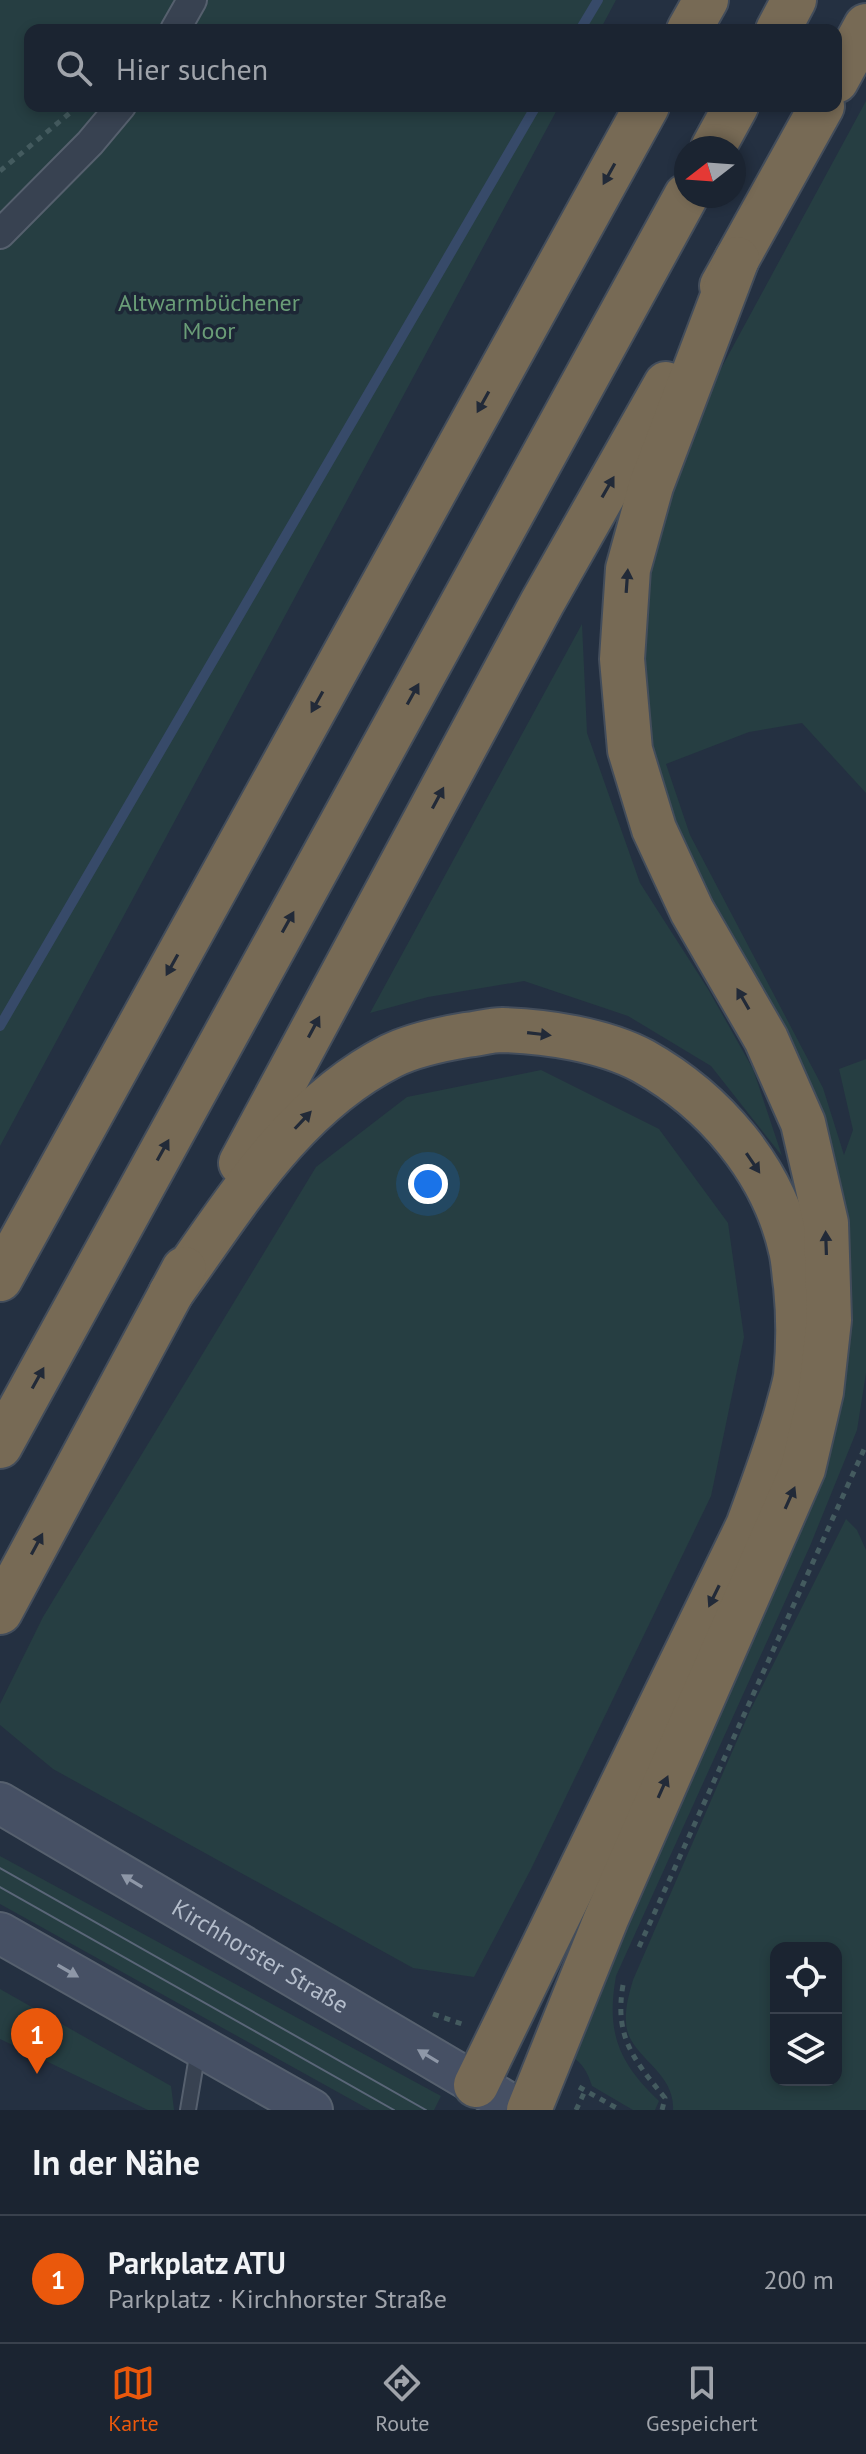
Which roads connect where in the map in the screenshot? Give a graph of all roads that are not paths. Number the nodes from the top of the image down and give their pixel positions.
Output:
1 (192, 0) edge
2 (706, 0) edge
3 (794, 0) edge
4 (178, 24) edge
5 (692, 24) edge
6 (781, 24) edge
7 (866, 26) edge
8 (842, 70) edge
9 (116, 112) edge
10 (644, 112) edge
11 (733, 112) edge
12 (819, 112) edge
13 (720, 136) edge
14 (679, 208) edge
15 (0, 234) edge
16 (737, 259) junction
17 (0, 1279) edge
18 (171, 1293) junction
19 (0, 1446) edge
20 (0, 1612) edge
21 (0, 1803) edge
22 (0, 1933) edge
23 (199, 2046) junction
24 (477, 2097) edge
25 (188, 2110) edge
26 (312, 2110) edge
27 (520, 2110) edge
28 (529, 2110) edge

1 - 4 street
2 - 5 highway
3 - 6 highway
7 - 8 highway
9 - 15 street
10 -> 17 highway
11 - 13 highway
12 - 16 highway
19 -> 14 highway
18 -> 16 highway
28 -> 16 highway
20 -> 18 highway
18 -> 24 highway
24 -> 21 main road, Kirchhorster Straße
22 -> 23 main road
23 - 25 lane
23 - 26 main road
24 - 27 main road, Kirchhorster Straße

